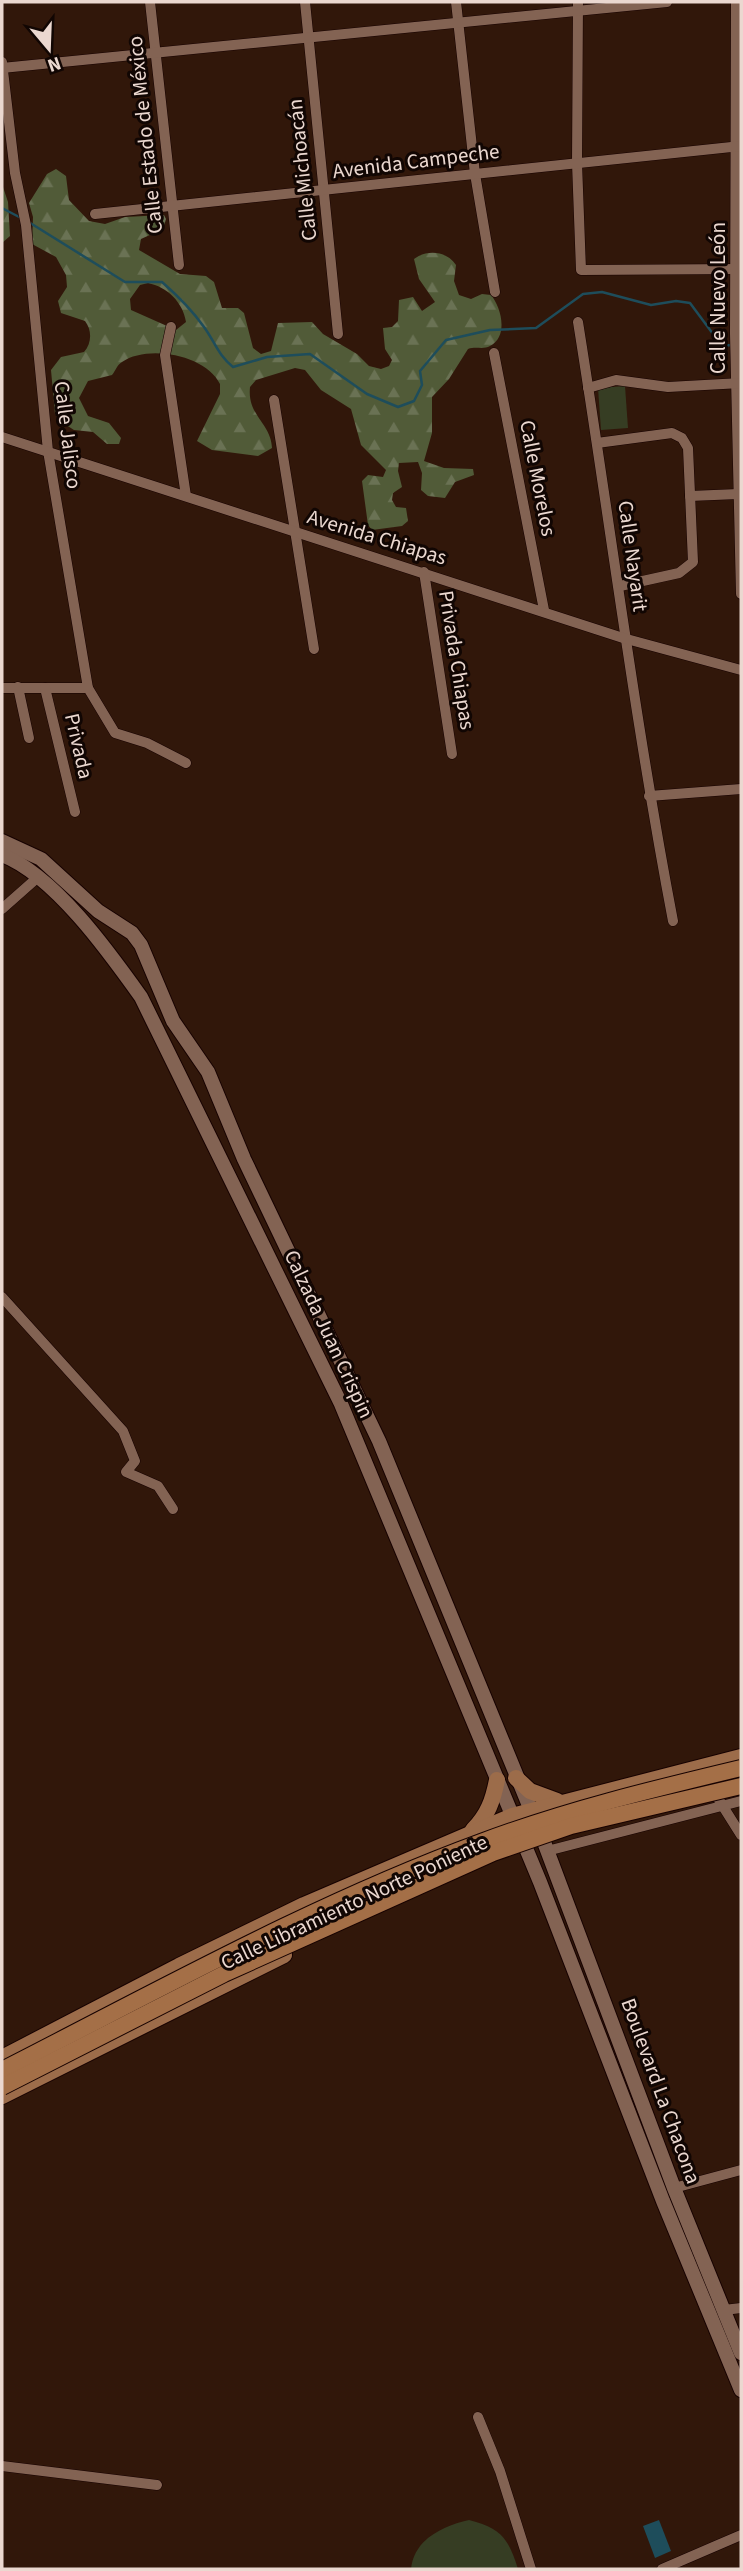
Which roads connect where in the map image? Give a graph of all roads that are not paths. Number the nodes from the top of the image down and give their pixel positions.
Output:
1 (150, 2) edge
2 (305, 2) edge
3 (456, 2) edge
4 (667, 2) edge
5 (736, 2) edge
6 (578, 6) edge
7 (457, 21) junction
8 (309, 37) junction
9 (155, 55) junction
10 (2, 62) edge
11 (2, 68) edge
12 (739, 146) edge
13 (577, 163) junction
14 (475, 174) junction
15 (323, 191) junction
16 (171, 208) junction
17 (95, 214) dead end
18 (179, 265) dead end
19 (739, 269) edge
20 (495, 292) dead end
21 (578, 322) dead end
22 (171, 327) dead end
23 (338, 334) dead end
24 (494, 353) dead end
25 (739, 383) edge
26 (588, 388) junction
27 (274, 400) dead end
28 (2, 438) edge
29 (597, 443) junction
30 (48, 451) junction
31 (738, 494) junction
32 (186, 496) junction
33 (690, 496) junction
34 (294, 533) junction
35 (740, 543) edge
36 (424, 572) junction
37 (620, 586) junction
38 (741, 594) edge
39 (544, 610) junction
40 (623, 638) junction
41 (314, 649) dead end
42 (741, 670) edge
43 (18, 687) junction
44 (2, 688) edge
45 (45, 688) junction
46 (88, 688) junction
47 (29, 738) dead end
48 (452, 754) dead end
49 (186, 763) dead end
50 (741, 789) edge
51 (649, 796) junction
52 (75, 812) dead end
53 (2, 841) edge
54 (2, 855) edge
55 (37, 878) junction
56 (2, 909) edge
57 (673, 922) dead end
58 (132, 933) junction
59 (106, 948) junction
60 (143, 949) junction
61 (118, 964) junction
62 (2, 1297) edge
63 (173, 1509) dead end
64 (741, 1757) edge
65 (741, 1768) edge
66 (516, 1778) junction
67 (497, 1780) junction
68 (741, 1786) edge
69 (741, 1793) edge
70 (741, 1801) edge
71 (560, 1802) junction
72 (720, 1802) junction
73 (530, 1810) junction
74 (512, 1816) junction
75 (741, 1835) edge
76 (467, 1836) junction
77 (545, 1847) junction
78 (526, 1849) junction
79 (540, 1882) joint
80 (2, 2058) edge
81 (2, 2070) edge
82 (2, 2087) edge
83 (2, 2096) edge
84 (741, 2170) edge
85 (666, 2180) junction
86 (741, 2308) edge
87 (724, 2310) junction
88 (741, 2353) edge
89 (741, 2390) edge
90 (478, 2417) dead end
91 (2, 2466) edge
92 (157, 2485) dead end
93 (741, 2535) edge
94 (531, 2569) edge
95 (662, 2569) edge

1 - 9 street, Calle Estado de México
2 - 8 street, Calle Michoacán
3 - 7 street
4 - 6 street
5 - 12 street, Calle Nuevo León
6 - 7 street
6 - 13 street
7 - 8 street
7 - 14 street
8 - 9 street
8 - 15 street, Calle Michoacán
9 - 11 street
9 - 16 street, Calle Estado de México
10 - 11 street, Calle Jalisco
11 - 30 street, Calle Jalisco
12 - 13 street, Avenida Campeche
12 - 19 street, Calle Nuevo León
13 - 14 street, Avenida Campeche
13 - 19 street
14 - 15 street, Avenida Campeche
14 - 20 street
15 - 16 street, Avenida Campeche
15 - 23 street, Calle Michoacán
16 - 17 street, Avenida Campeche
16 - 18 street, Calle Estado de México
19 - 25 street, Calle Nuevo León
21 - 26 street, Calle Nayarit
22 - 32 street
24 - 39 street, Calle Morelos
25 - 26 street
25 - 31 street, Calle Nuevo León
26 - 29 street, Calle Nayarit
27 - 34 street
28 - 30 street, Avenida Chiapas
29 - 33 street
29 - 37 street, Calle Nayarit
30 - 32 street, Avenida Chiapas
30 - 46 street, Calle Jalisco
31 - 33 street
31 - 35 street, Calle Nuevo León
32 - 34 street, Avenida Chiapas
33 - 37 street
34 - 36 street, Avenida Chiapas
34 - 41 street
35 - 38 street, Calle Nuevo León
36 - 39 street, Avenida Chiapas
36 - 48 street, Privada Chiapas
37 - 40 street, Calle Nayarit
39 - 40 street, Avenida Chiapas
40 - 42 street, Avenida Chiapas
40 - 51 street, Calle Nayarit
43 - 44 street
43 - 45 street
43 - 47 street
45 - 46 street
45 - 52 street, Privada
46 - 49 street
50 - 51 street
51 - 57 street, Calle Nayarit
53 - 58 main road, Calzada Juan Crispin
54 - 55 main road, Calzada Juan Crispin
55 - 56 street
55 - 59 main road, Calzada Juan Crispin
58 - 59 main road
58 - 60 main road, Calzada Juan Crispin
59 - 61 main road, Calzada Juan Crispin
60 - 61 main road
60 - 66 main road, Calzada Juan Crispin
61 - 67 main road, Calzada Juan Crispin
62 - 63 street
64 - 71 main road, Calle Libramiento Norte Poniente
65 - 81 highway, Calle Libramiento Norte Poniente, bridge
66 - 71 main road
66 - 73 main road, Calzada Juan Crispin
67 - 74 main road, Calzada Juan Crispin
67 - 76 main road
68 - 82 highway, Calle Libramiento Norte Poniente, bridge
69 - 72 main road, Calle Libramiento Norte Poniente
70 - 72 street
71 - 73 main road, Calle Libramiento Norte Poniente
72 - 75 street
72 - 77 main road, Calle Libramiento Norte Poniente
73 - 74 main road, Calle Libramiento Norte Poniente
73 - 77 main road, Calzada Juan Crispin
74 - 76 main road, Calle Libramiento Norte Poniente
74 - 78 main road, Calzada Juan Crispin
76 - 80 main road, Calle Libramiento Norte Poniente
77 - 78 main road, Calle Libramiento Norte Poniente
77 - 85 main road, Boulevard La Chacona
78 - 79 main road, Calzada Juan Crispin
78 - 83 main road, Calle Libramiento Norte Poniente
79 - 85 main road, Boulevard La Chacona
84 - 85 street
85 - 87 main road, Boulevard La Chacona
85 - 89 main road, Boulevard La Chacona
86 - 87 street
87 - 88 main road, Boulevard La Chacona
90 - 94 street
91 - 92 street
93 - 95 street

